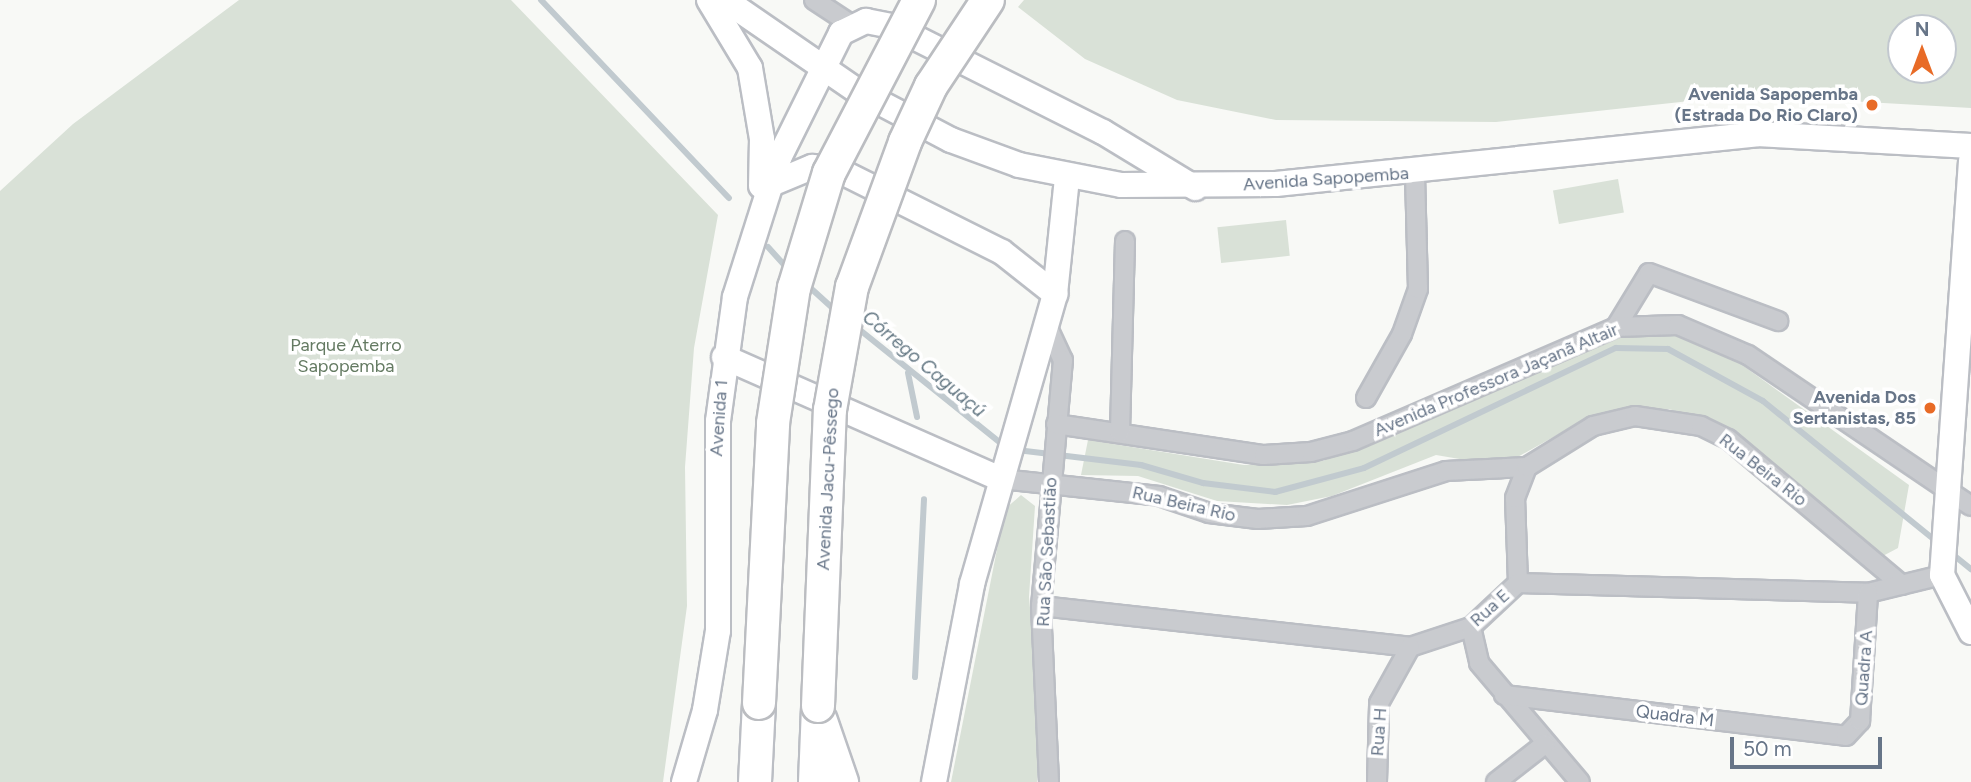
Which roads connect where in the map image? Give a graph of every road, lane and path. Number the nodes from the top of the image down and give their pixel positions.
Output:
1 (709, 0) edge
2 (724, 0) edge
3 (814, 0) edge
4 (919, 0) edge
5 (988, 0) edge
6 (852, 25) junction
7 (819, 66) junction
8 (1971, 146) edge
9 (1971, 161) edge
10 (1415, 173) junction
11 (1067, 177) junction
12 (769, 185) junction
13 (1195, 188) junction
14 (1969, 202) edge
15 (760, 211) junction
16 (1125, 241) dead end
17 (1055, 294) junction
18 (1778, 321) dead end
19 (1047, 326) junction
20 (1616, 327) junction
21 (724, 357) junction
22 (1962, 396) edge
23 (1366, 398) dead end
24 (1056, 432) junction
25 (1119, 432) junction
26 (1527, 467) junction
27 (1003, 472) junction
28 (1051, 479) junction
29 (1944, 486) junction
30 (1971, 506) edge
31 (1942, 568) junction
32 (1518, 583) junction
33 (1902, 585) junction
34 (1868, 593) junction
35 (1041, 606) junction
36 (1967, 621) edge
37 (1471, 627) junction
38 (1410, 648) junction
39 (1504, 695) junction
40 (818, 711) junction
41 (1846, 736) joint
42 (1545, 744) junction
43 (756, 750) junction
44 (684, 782) edge
45 (745, 782) edge
46 (755, 782) edge
47 (815, 782) edge
48 (842, 782) edge
49 (933, 782) edge
50 (1049, 782) edge
51 (1377, 782) edge
52 (1496, 782) edge
53 (1580, 782) edge

1 - 15 main road
2 - 7 main road, Avenida Sapopemba
3 - 6 street
4 - 43 highway, bridge
5 - 40 highway, Avenida Jacu-Pêssego, bridge
6 - 7 main road, Avenida 1
6 - 13 main road
7 - 11 main road, Avenida Sapopemba
7 - 12 main road, Avenida 1
8 - 10 main road, Avenida Sapopemba
9 - 14 main road
10 - 13 main road, Avenida Sapopemba
10 - 23 street
11 - 13 main road, Avenida Sapopemba
11 - 17 main road
12 - 15 main road, Avenida 1
12 - 17 main road
14 - 22 main road
15 - 21 main road, Avenida 1
16 - 25 street
17 - 19 main road
18 - 20 street
19 - 24 street, Rua São Sebastião
19 - 27 main road
20 - 25 street, Avenida Professora Jaçanã Altair
20 - 29 street, Avenida Professora Jaçanã Altair
21 - 27 main road
21 - 44 main road, Avenida 1
22 - 29 main road
24 - 25 street, Avenida Professora Jaçanã Altair
24 - 28 street, Rua São Sebastião
26 - 28 street, Rua Beira Rio
26 - 32 street
26 - 33 street, Rua Beira Rio
27 - 28 street, Rua Beira Rio
27 - 49 main road
28 - 35 street, Rua São Sebastião
29 - 30 street, Avenida Professora Jaçanã Altair
29 - 31 main road
31 - 33 street, Rua E
31 - 36 main road
32 - 34 street, Rua E
32 - 37 street, Rua E
33 - 34 street, Rua E
34 - 41 street, Quadra A
35 - 38 street, Rua E
35 - 50 street, Rua São Sebastião
37 - 38 street, Rua E
37 - 39 street
38 - 51 street, Rua H
39 - 41 street, Quadra M
39 - 42 street
40 - 47 highway, Avenida Jacu-Pêssego
40 - 48 highway
42 - 52 street
42 - 53 street
43 - 45 highway
43 - 46 highway

